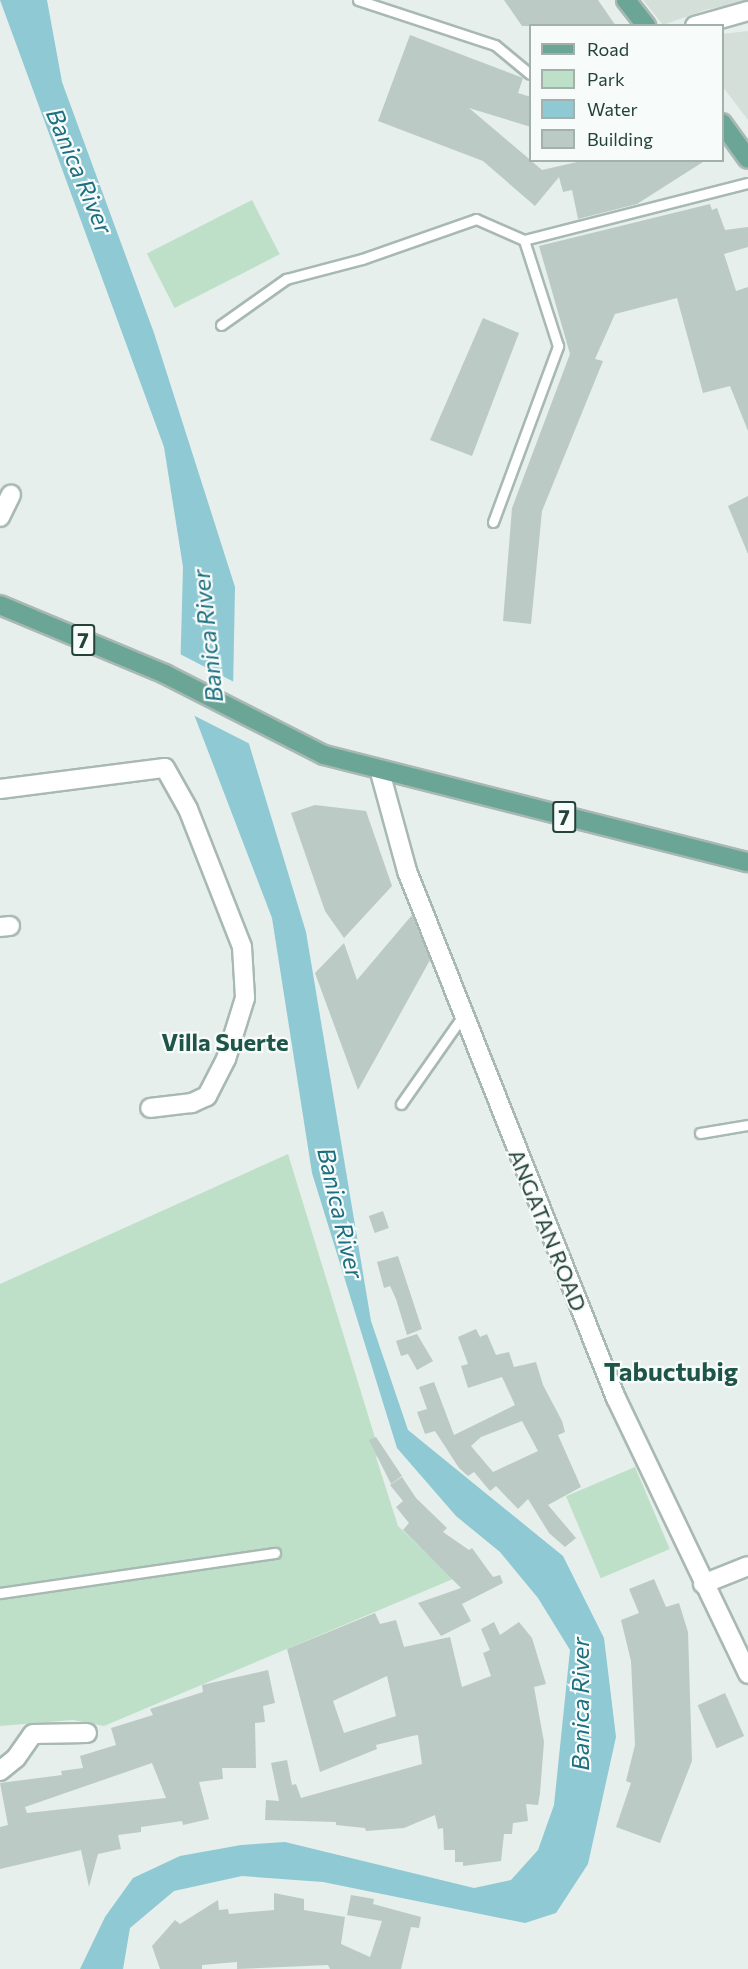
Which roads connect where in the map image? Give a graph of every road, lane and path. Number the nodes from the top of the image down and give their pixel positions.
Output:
1 (358, 0) edge
2 (626, 0) edge
3 (748, 11) edge
4 (644, 24) edge
5 (702, 24) edge
6 (529, 72) edge
7 (724, 124) edge
8 (748, 159) edge
9 (748, 183) edge
10 (524, 240) junction
11 (221, 325) dead end
12 (11, 494) dead end
13 (0, 517) edge
14 (493, 522) dead end
15 (0, 605) edge
16 (380, 772) junction
17 (0, 789) edge
18 (748, 862) edge
19 (462, 1017) junction
20 (401, 1104) dead end
21 (150, 1108) dead end
22 (748, 1125) edge
23 (700, 1133) dead end
24 (275, 1553) dead end
25 (748, 1566) edge
26 (703, 1584) junction
27 (0, 1593) edge
28 (748, 1674) edge
29 (87, 1733) dead end
30 (0, 1771) edge

1 - 6 lane
2 - 4 main road
3 - 5 main road
7 - 8 main road
9 - 10 lane
10 - 11 lane
10 - 14 lane
12 - 13 main road
15 - 16 main road, 7
16 - 18 main road, 7
16 - 19 main road, ANGATAN ROAD
17 - 21 main road
19 - 20 lane
19 - 26 main road, ANGATAN ROAD
22 - 23 lane
24 - 27 lane
25 - 26 main road
26 - 28 main road, ANGATAN ROAD
29 - 30 main road

